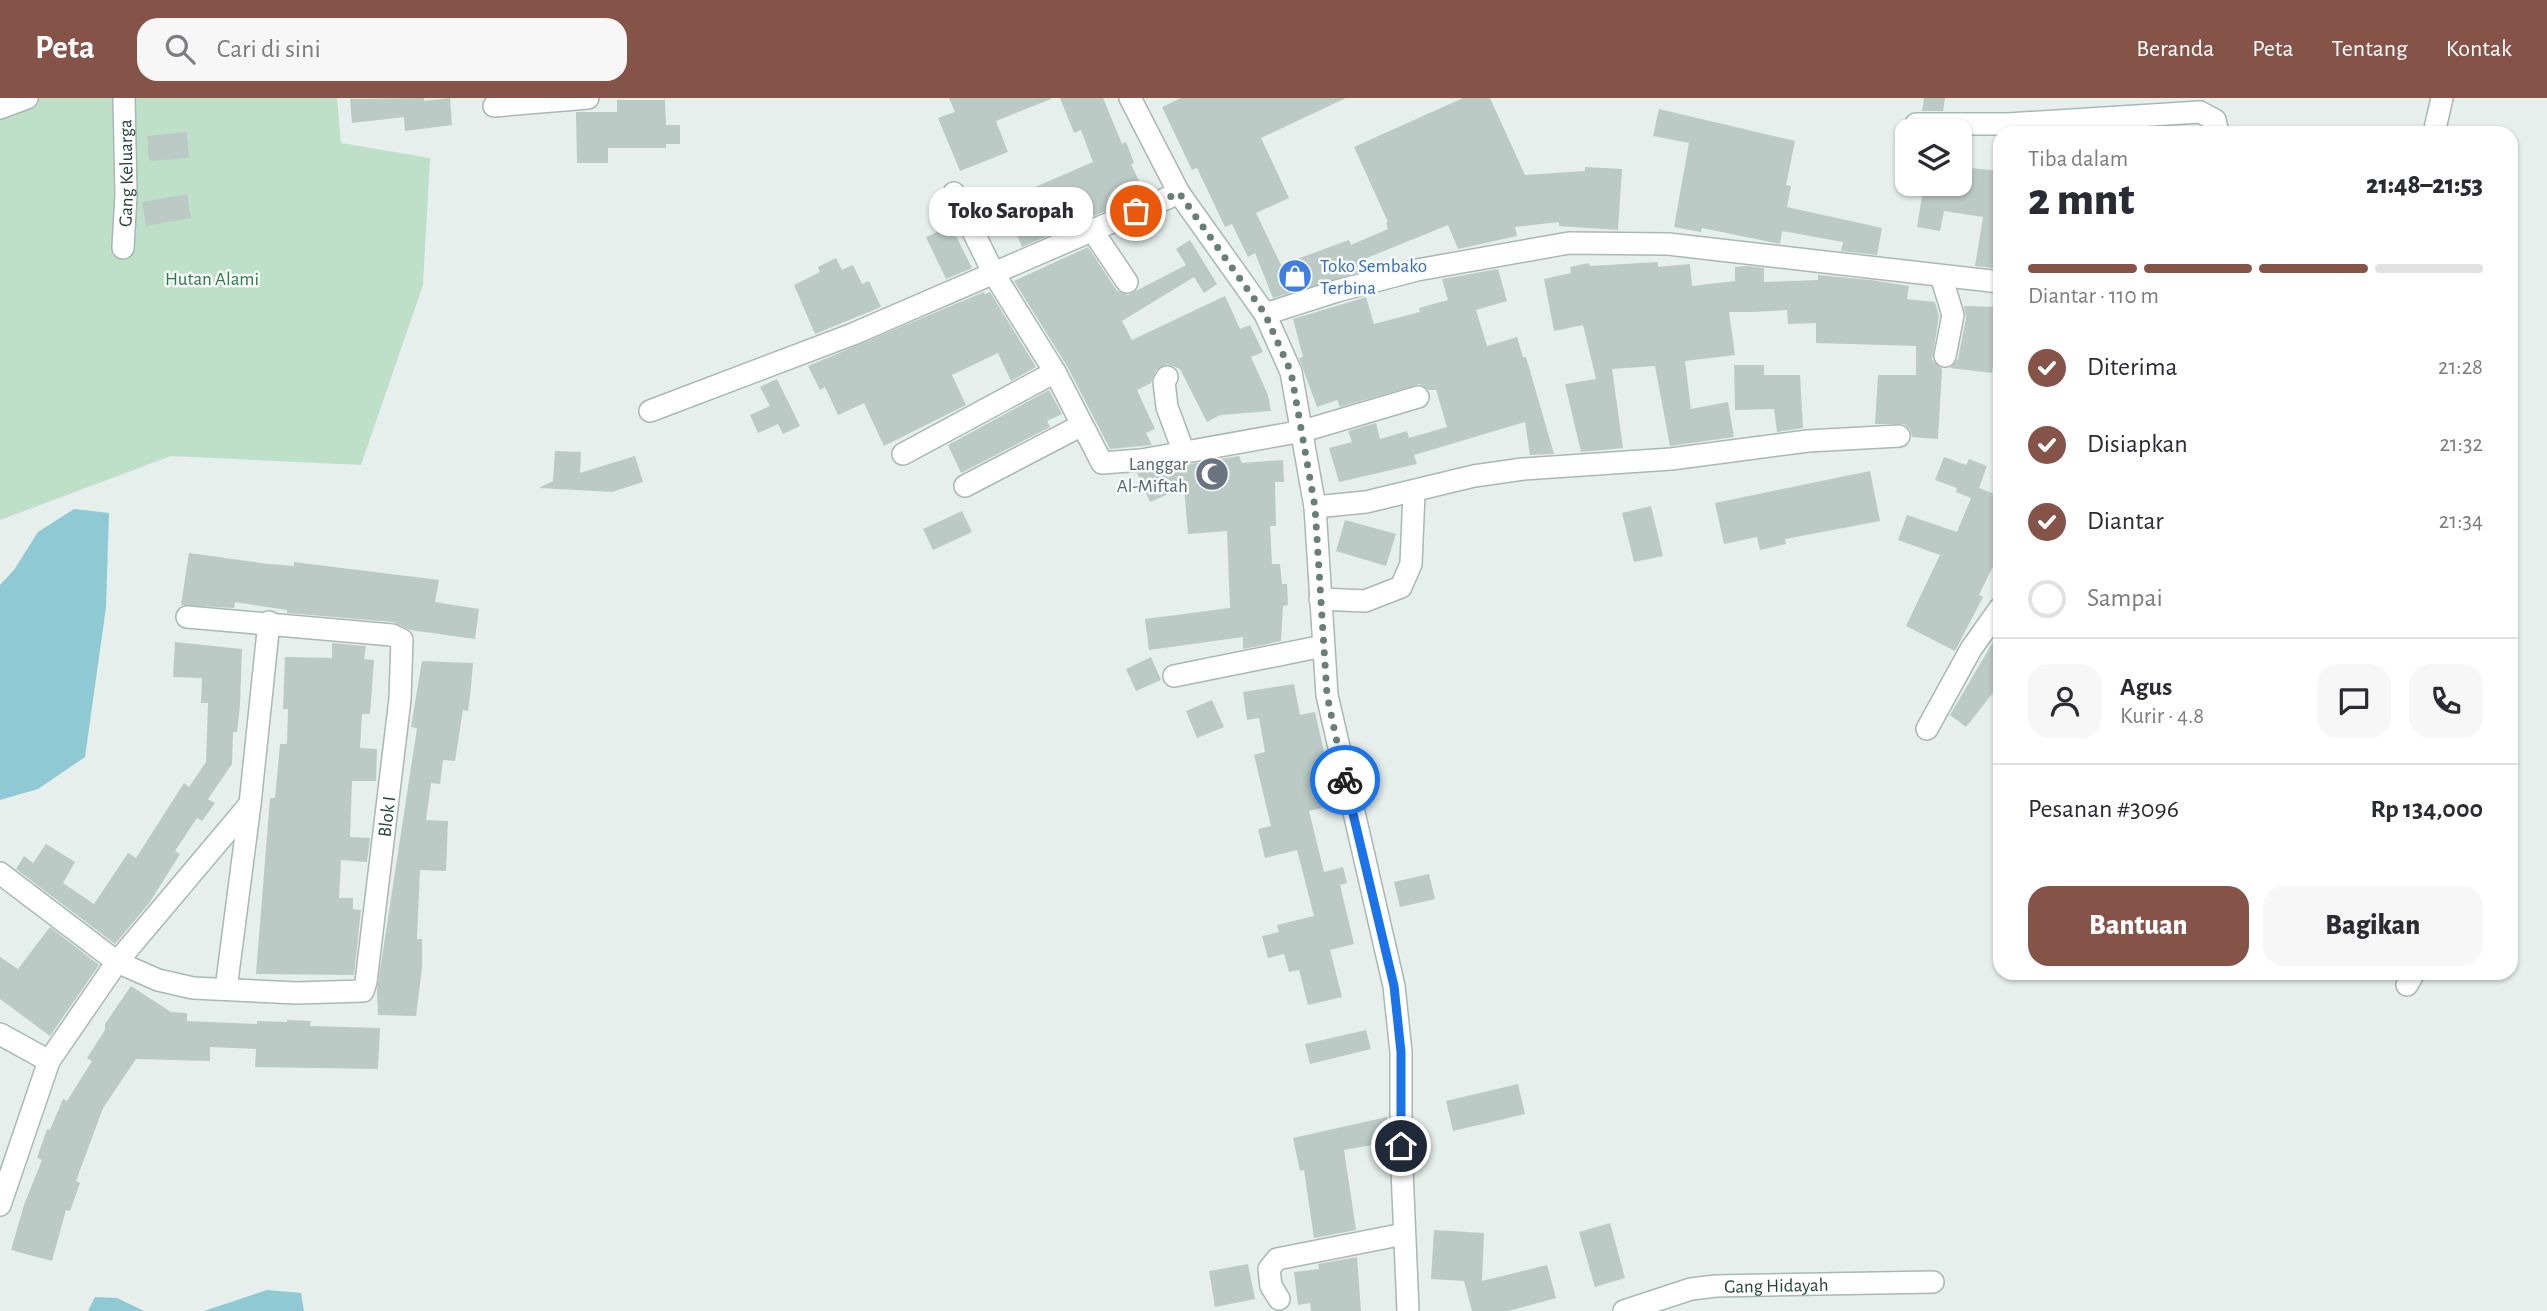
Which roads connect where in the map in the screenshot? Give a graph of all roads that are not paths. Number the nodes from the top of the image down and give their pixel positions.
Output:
1 (27, 98) edge
2 (124, 98) edge
3 (587, 98) edge
4 (1130, 98) edge
5 (2442, 98) edge
6 (494, 106) dead end
7 (0, 108) edge
8 (1972, 126) edge
9 (2043, 126) edge
10 (2216, 126) edge
11 (2436, 126) edge
12 (1993, 127) edge
13 (954, 193) dead end
14 (1179, 193) junction
15 (1092, 230) junction
16 (123, 248) dead end
17 (993, 274) junction
18 (1941, 276) junction
19 (1993, 281) edge
20 (1127, 282) dead end
21 (1265, 314) junction
22 (1945, 356) dead end
23 (1055, 372) junction
24 (1167, 377) dead end
25 (1418, 397) dead end
26 (650, 411) dead end
27 (1082, 425) junction
28 (1303, 431) junction
29 (1899, 436) dead end
30 (1183, 450) junction
31 (903, 454) dead end
32 (965, 486) dead end
33 (1413, 493) junction
34 (1315, 507) junction
35 (1320, 599) junction
36 (187, 617) dead end
37 (1993, 618) edge
38 (269, 622) junction
39 (1323, 646) junction
40 (1174, 676) dead end
41 (1927, 729) dead end
42 (250, 804) junction
43 (0, 873) edge
44 (117, 962) junction
45 (226, 989) junction
46 (4, 1045) edge
47 (49, 1061) junction
48 (0, 1205) edge
49 (1404, 1234) junction
50 (1933, 1282) dead end
51 (1279, 1299) dead end
52 (1408, 1311) edge
53 (1624, 1311) edge

1 - 7 street
2 - 16 street, Gang Keluarga
3 - 6 street
4 - 14 street
5 - 11 street
8 - 12 street
9 - 10 street
13 - 17 street
14 - 15 street
14 - 21 street
15 - 17 street
15 - 20 street
17 - 23 street
17 - 26 street
18 - 19 street
18 - 21 street
18 - 22 street
21 - 28 street
23 - 27 street
23 - 31 street
24 - 30 street
25 - 28 street
27 - 30 street
27 - 32 street
28 - 30 street
28 - 34 street
29 - 33 street
33 - 34 street
33 - 35 street
34 - 35 street
35 - 39 street
36 - 38 street, Blok I
37 - 41 street
38 - 42 street
38 - 45 street, Blok I
39 - 40 street
39 - 49 street
42 - 44 street
42 - 45 street
43 - 44 street, Blok I
44 - 45 street, Blok I
44 - 47 street
46 - 47 street
47 - 48 street
49 - 51 street
49 - 52 street
50 - 53 street, Gang Hidayah

